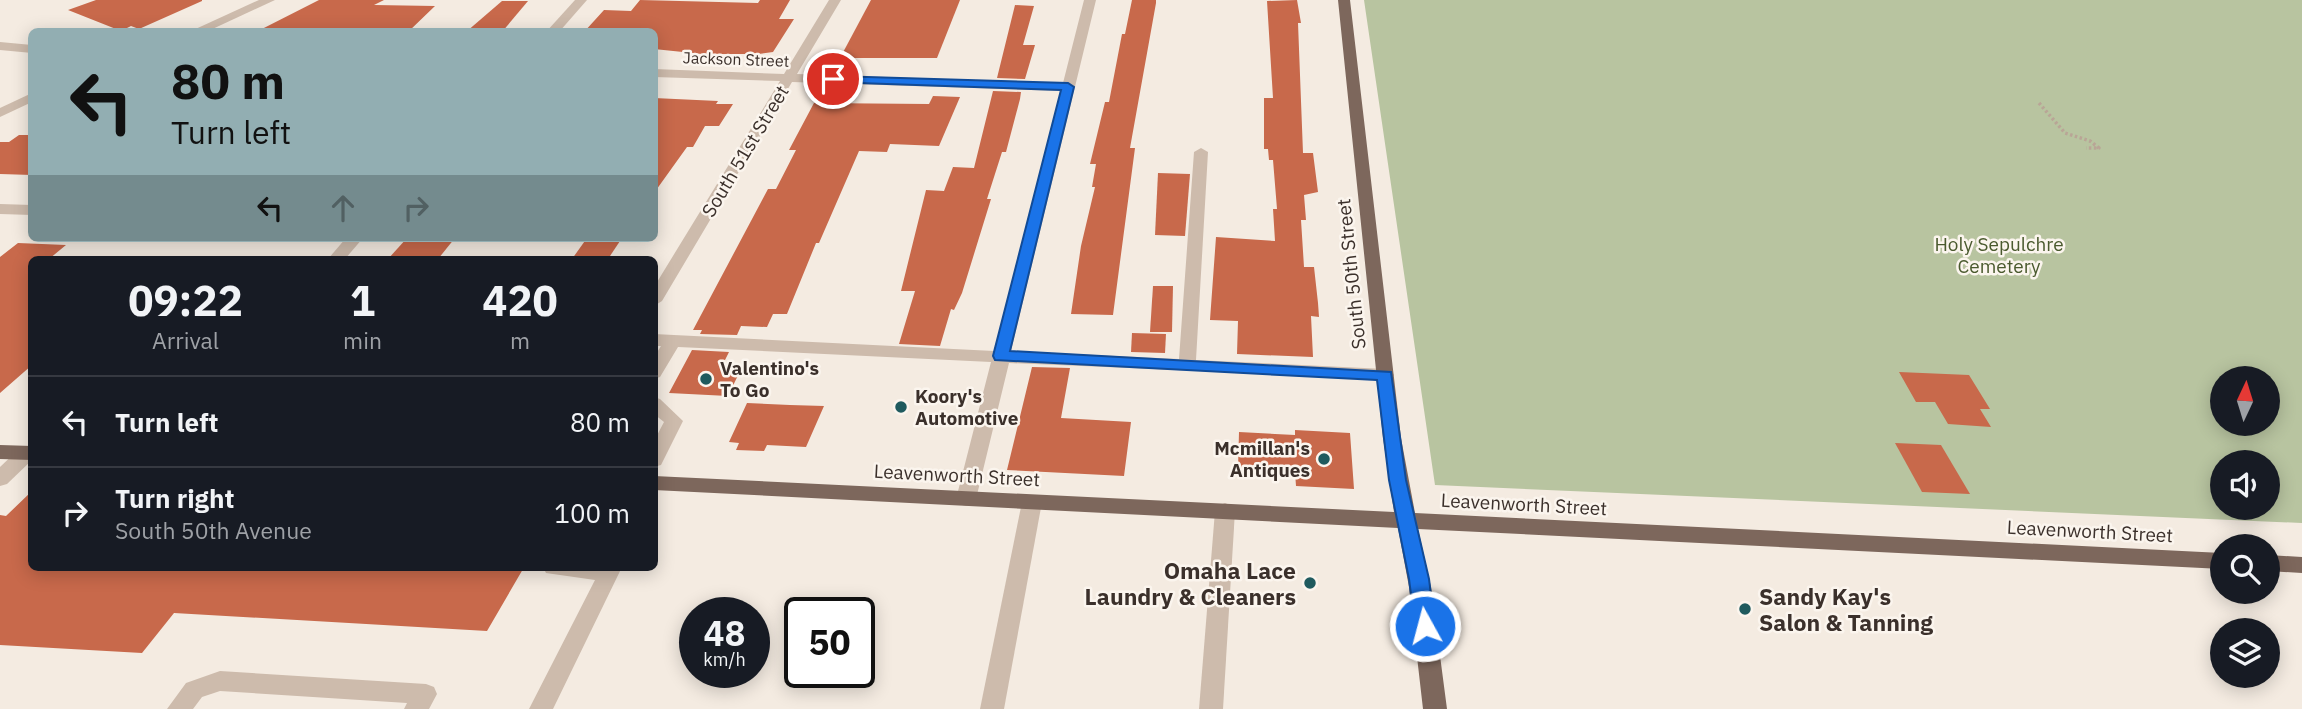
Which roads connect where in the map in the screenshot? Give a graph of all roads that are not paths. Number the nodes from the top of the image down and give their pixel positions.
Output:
1 (269, 0) edge
2 (581, 0) edge
3 (835, 0) edge
4 (1090, 0) edge
5 (1344, 0) edge
6 (204, 28) edge
7 (556, 28) edge
8 (0, 46) edge
9 (28, 49) edge
10 (658, 74) edge
11 (789, 78) junction
12 (1068, 87) junction
13 (28, 98) edge
14 (0, 106) edge
15 (0, 113) edge
16 (1201, 152) dead end
17 (0, 209) edge
18 (28, 210) edge
19 (351, 242) edge
20 (339, 256) edge
21 (658, 294) edge
22 (664, 340) edge
23 (1000, 356) junction
24 (658, 361) edge
25 (1187, 365) junction
26 (1385, 375) junction
27 (658, 406) edge
28 (0, 452) edge
29 (658, 452) edge
30 (28, 453) edge
31 (28, 454) edge
32 (0, 479) edge
33 (658, 483) edge
34 (966, 499) junction
35 (1031, 502) junction
36 (1225, 511) junction
37 (1407, 521) junction
38 (2210, 560) edge
39 (2280, 564) edge
40 (2302, 565) edge
41 (610, 571) edge
42 (179, 709) edge
43 (416, 709) edge
44 (541, 709) edge
45 (992, 709) edge
46 (1212, 709) edge
47 (1435, 709) edge

1 - 6 street
2 - 7 street
3 - 11 street, South 51st Street
4 - 12 street
5 - 26 main road, South 50th Street
8 - 9 street
10 - 11 street, Jackson Street
11 - 12 street, Jackson Street
11 - 21 street, South 51st Street
12 - 23 street
13 - 14 street
13 - 15 street
16 - 25 street
17 - 18 street
19 - 20 street
22 - 23 street
22 - 24 street
23 - 25 street
23 - 34 street
25 - 26 street
26 - 37 main road, South 50th Street
27 - 29 street
28 - 30 main road
31 - 32 street
33 - 34 main road, Leavenworth Street
34 - 35 main road, Leavenworth Street
35 - 36 main road, Leavenworth Street
35 - 45 street
36 - 37 main road, Leavenworth Street
36 - 46 street
37 - 38 main road, Leavenworth Street
37 - 47 main road, South 50th Street
39 - 40 main road
41 - 44 street
42 - 43 street

